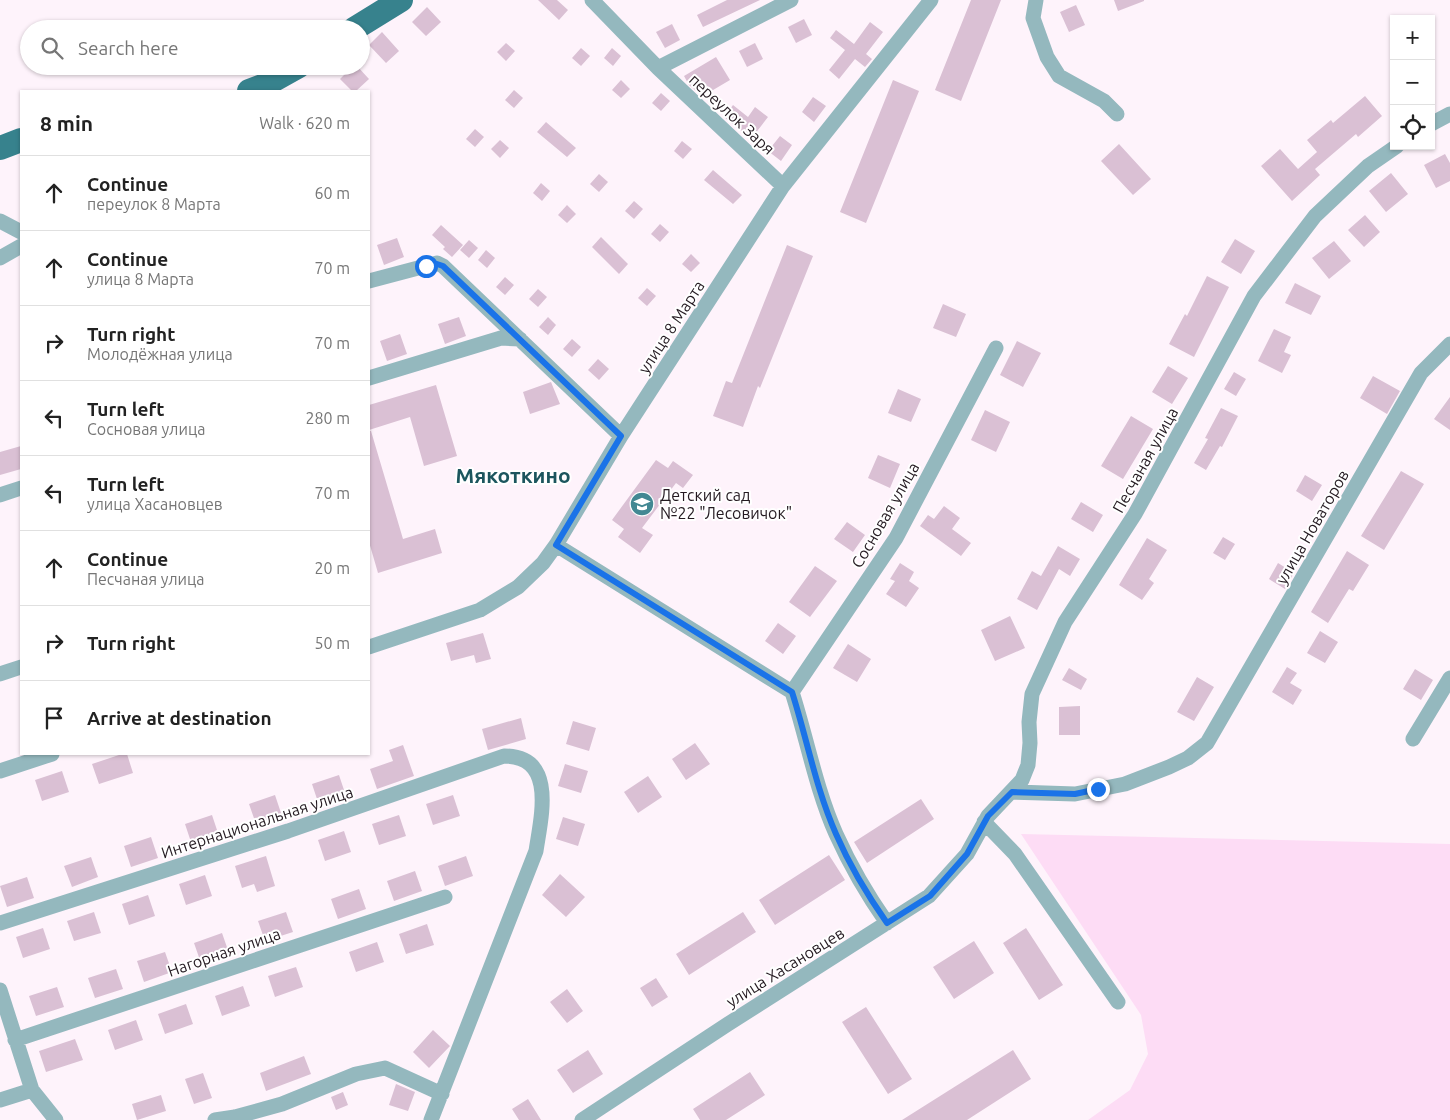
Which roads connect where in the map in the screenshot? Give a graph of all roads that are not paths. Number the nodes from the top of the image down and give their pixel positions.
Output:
1 (401, 0) edge
2 (592, 0) edge
3 (791, 0) edge
4 (931, 0) edge
5 (1036, 0) edge
6 (369, 20) edge
7 (658, 68) junction
8 (283, 75) edge
9 (252, 90) edge
10 (1117, 114) dead end
11 (1450, 114) edge
12 (1435, 122) edge
13 (20, 140) edge
14 (0, 148) edge
15 (1391, 150) edge
16 (783, 186) junction
17 (0, 221) edge
18 (20, 231) edge
19 (20, 247) edge
20 (0, 258) edge
21 (370, 281) edge
22 (520, 339) junction
23 (1450, 344) edge
24 (996, 348) dead end
25 (370, 378) edge
26 (621, 436) junction
27 (20, 488) edge
28 (0, 495) edge
29 (556, 545) junction
30 (370, 647) edge
31 (20, 667) edge
32 (0, 674) edge
33 (1450, 678) edge
34 (792, 692) junction
35 (1413, 739) dead end
36 (49, 755) edge
37 (0, 771) edge
38 (1012, 792) junction
39 (984, 822) junction
40 (445, 897) dead end
41 (0, 923) edge
42 (887, 923) junction
43 (0, 990) edge
44 (1118, 1002) dead end
45 (15, 1040) junction
46 (32, 1090) junction
47 (442, 1094) junction
48 (0, 1100) edge
49 (56, 1120) edge
50 (215, 1120) edge
51 (431, 1120) edge
52 (582, 1120) edge

1 - 6 main road
2 - 7 street, переулок Заря
3 - 7 street, переулок Заря
4 - 16 street, улица 8 Марта
5 - 10 street
7 - 16 street, переулок Заря
8 - 9 main road
11 - 12 street
13 - 14 main road
15 - 38 street, Песчаная улица
16 - 26 street, улица 8 Марта
17 - 18 street
19 - 20 street
21 - 22 street
22 - 25 street
22 - 26 street
23 - 38 street, улица Новаторов
24 - 34 street, Сосновая улица
26 - 29 street, улица 8 Марта
27 - 28 street
29 - 30 street, улица 8 Марта
29 - 34 street
31 - 32 street
33 - 35 street
34 - 42 street
36 - 37 street
38 - 39 street, Песчаная улица
39 - 42 street, улица Хасановцев
39 - 44 street
40 - 45 street, Нагорная улица
41 - 47 street, Интернациональная улица
42 - 52 street, улица Хасановцев
43 - 45 street
45 - 46 street
46 - 48 street
46 - 49 street
47 - 50 street
47 - 51 street

